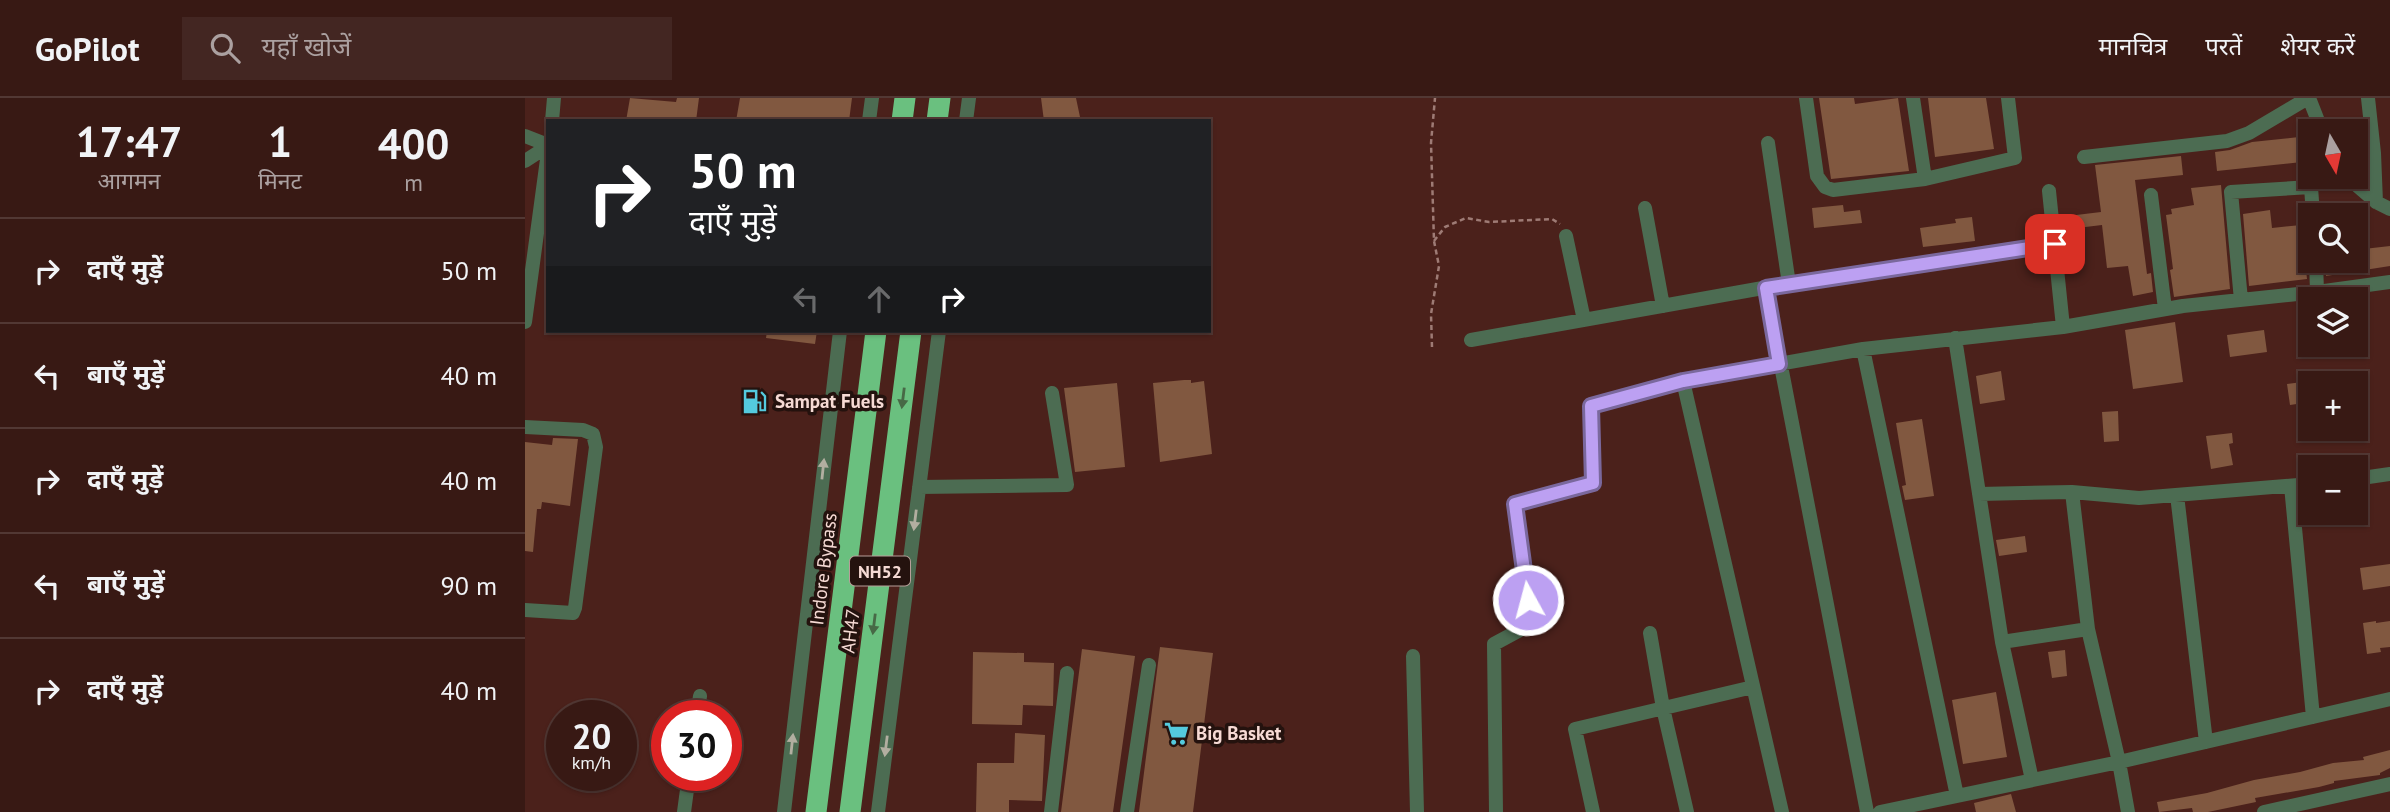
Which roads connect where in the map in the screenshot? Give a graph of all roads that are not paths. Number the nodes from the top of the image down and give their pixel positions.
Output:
1 (554, 98) edge
2 (871, 98) edge
3 (905, 98) edge
4 (940, 98) edge
5 (969, 98) edge
6 (1806, 98) edge
7 (1913, 98) edge
8 (2008, 98) edge
9 (2309, 98) edge
10 (2368, 98) edge
11 (551, 119) edge
12 (869, 119) edge
13 (902, 119) edge
14 (937, 119) edge
15 (967, 119) edge
16 (2317, 119) edge
17 (525, 136) edge
18 (1768, 143) dead end
19 (546, 144) edge
20 (546, 146) edge
21 (2084, 158) dead end
22 (525, 161) edge
23 (546, 167) edge
24 (1925, 179) junction
25 (2298, 184) edge
26 (2361, 189) edge
27 (2049, 191) dead end
28 (2151, 195) dead end
29 (2376, 202) junction
30 (1645, 208) dead end
31 (2390, 209) edge
32 (1566, 236) road end
33 (2055, 244) junction
34 (2390, 282) edge
35 (1789, 284) junction
36 (2354, 287) edge
37 (1766, 288) junction
38 (2298, 294) edge
39 (2241, 300) junction
40 (1663, 306) junction
41 (2165, 309) junction
42 (1584, 320) junction
43 (525, 322) edge
44 (2063, 327) junction
45 (840, 333) edge
46 (876, 333) edge
47 (911, 333) edge
48 (939, 333) edge
49 (1955, 338) junction
50 (1471, 340) dead end
51 (1863, 349) junction
52 (1779, 364) junction
53 (1683, 381) junction
54 (1052, 393) dead end
55 (525, 427) edge
56 (2390, 474) edge
57 (2368, 477) edge
58 (2298, 485) edge
59 (2291, 486) junction
60 (919, 487) junction
61 (2072, 492) junction
62 (1979, 494) junction
63 (2177, 495) junction
64 (525, 610) edge
65 (2088, 629) junction
66 (1650, 633) dead end
67 (2002, 642) junction
68 (1413, 656) dead end
69 (1149, 665) dead end
70 (1067, 673) dead end
71 (1753, 687) junction
72 (700, 696) dead end
73 (2390, 699) edge
74 (699, 700) edge
75 (1663, 708) junction
76 (2313, 717) junction
77 (2206, 742) junction
78 (2119, 762) junction
79 (2032, 780) junction
80 (2390, 784) edge
81 (687, 791) edge
82 (1957, 796) junction
83 (684, 812) edge
84 (784, 812) edge
85 (815, 812) edge
86 (849, 812) edge
87 (878, 812) edge
88 (1051, 812) edge
89 (1127, 812) edge
90 (1417, 812) edge
91 (1496, 812) edge
92 (1593, 812) edge
93 (1687, 812) edge
94 (1781, 812) edge
95 (1867, 812) edge
96 (1880, 812) edge
97 (2128, 812) edge
98 (2265, 812) edge

1 - 11 street
2 - 12 street
3 - 13 highway
4 - 14 highway
5 - 15 street
6 - 24 street
7 - 24 street
8 - 24 street
9 - 16 street
9 - 21 street
10 - 29 street
17 - 19 street
18 - 35 street
20 - 22 street
23 - 43 street
25 - 39 street
26 - 29 street
27 - 33 street
28 - 41 street
29 - 31 street
30 - 40 street
32 - 42 street
33 - 35 street
33 - 44 street
34 - 36 street
35 - 37 street
37 - 40 street
37 - 52 street
38 - 39 street
39 - 41 street
40 - 42 street
41 - 44 street
42 - 50 street
44 - 49 street
84 -> 45 street
46 - 85 highway, Indore Bypass / NH52
47 -> 86 highway, AH47 / NH52
48 - 60 street
49 - 51 street
49 - 62 street
51 - 52 street
51 - 82 street
52 - 53 street
52 - 95 street
53 - 71 street
53 - 91 street
54 - 60 street
55 - 64 street
56 - 57 street
58 - 59 street
59 - 63 street
59 - 76 street
60 -> 87 street
61 - 62 street
61 - 63 street
61 - 65 street
62 - 67 street
63 - 77 street
65 - 67 street
65 - 78 street
66 - 75 street
67 - 79 street
68 - 90 street
69 - 89 street
70 - 88 street
71 - 75 street
71 - 94 street
72 - 74 street
73 - 76 street
75 - 92 street
75 - 93 street
76 - 77 street
77 - 78 street
78 - 79 street
78 - 97 street
79 - 82 street
80 - 98 street
81 - 83 street
82 - 96 street

